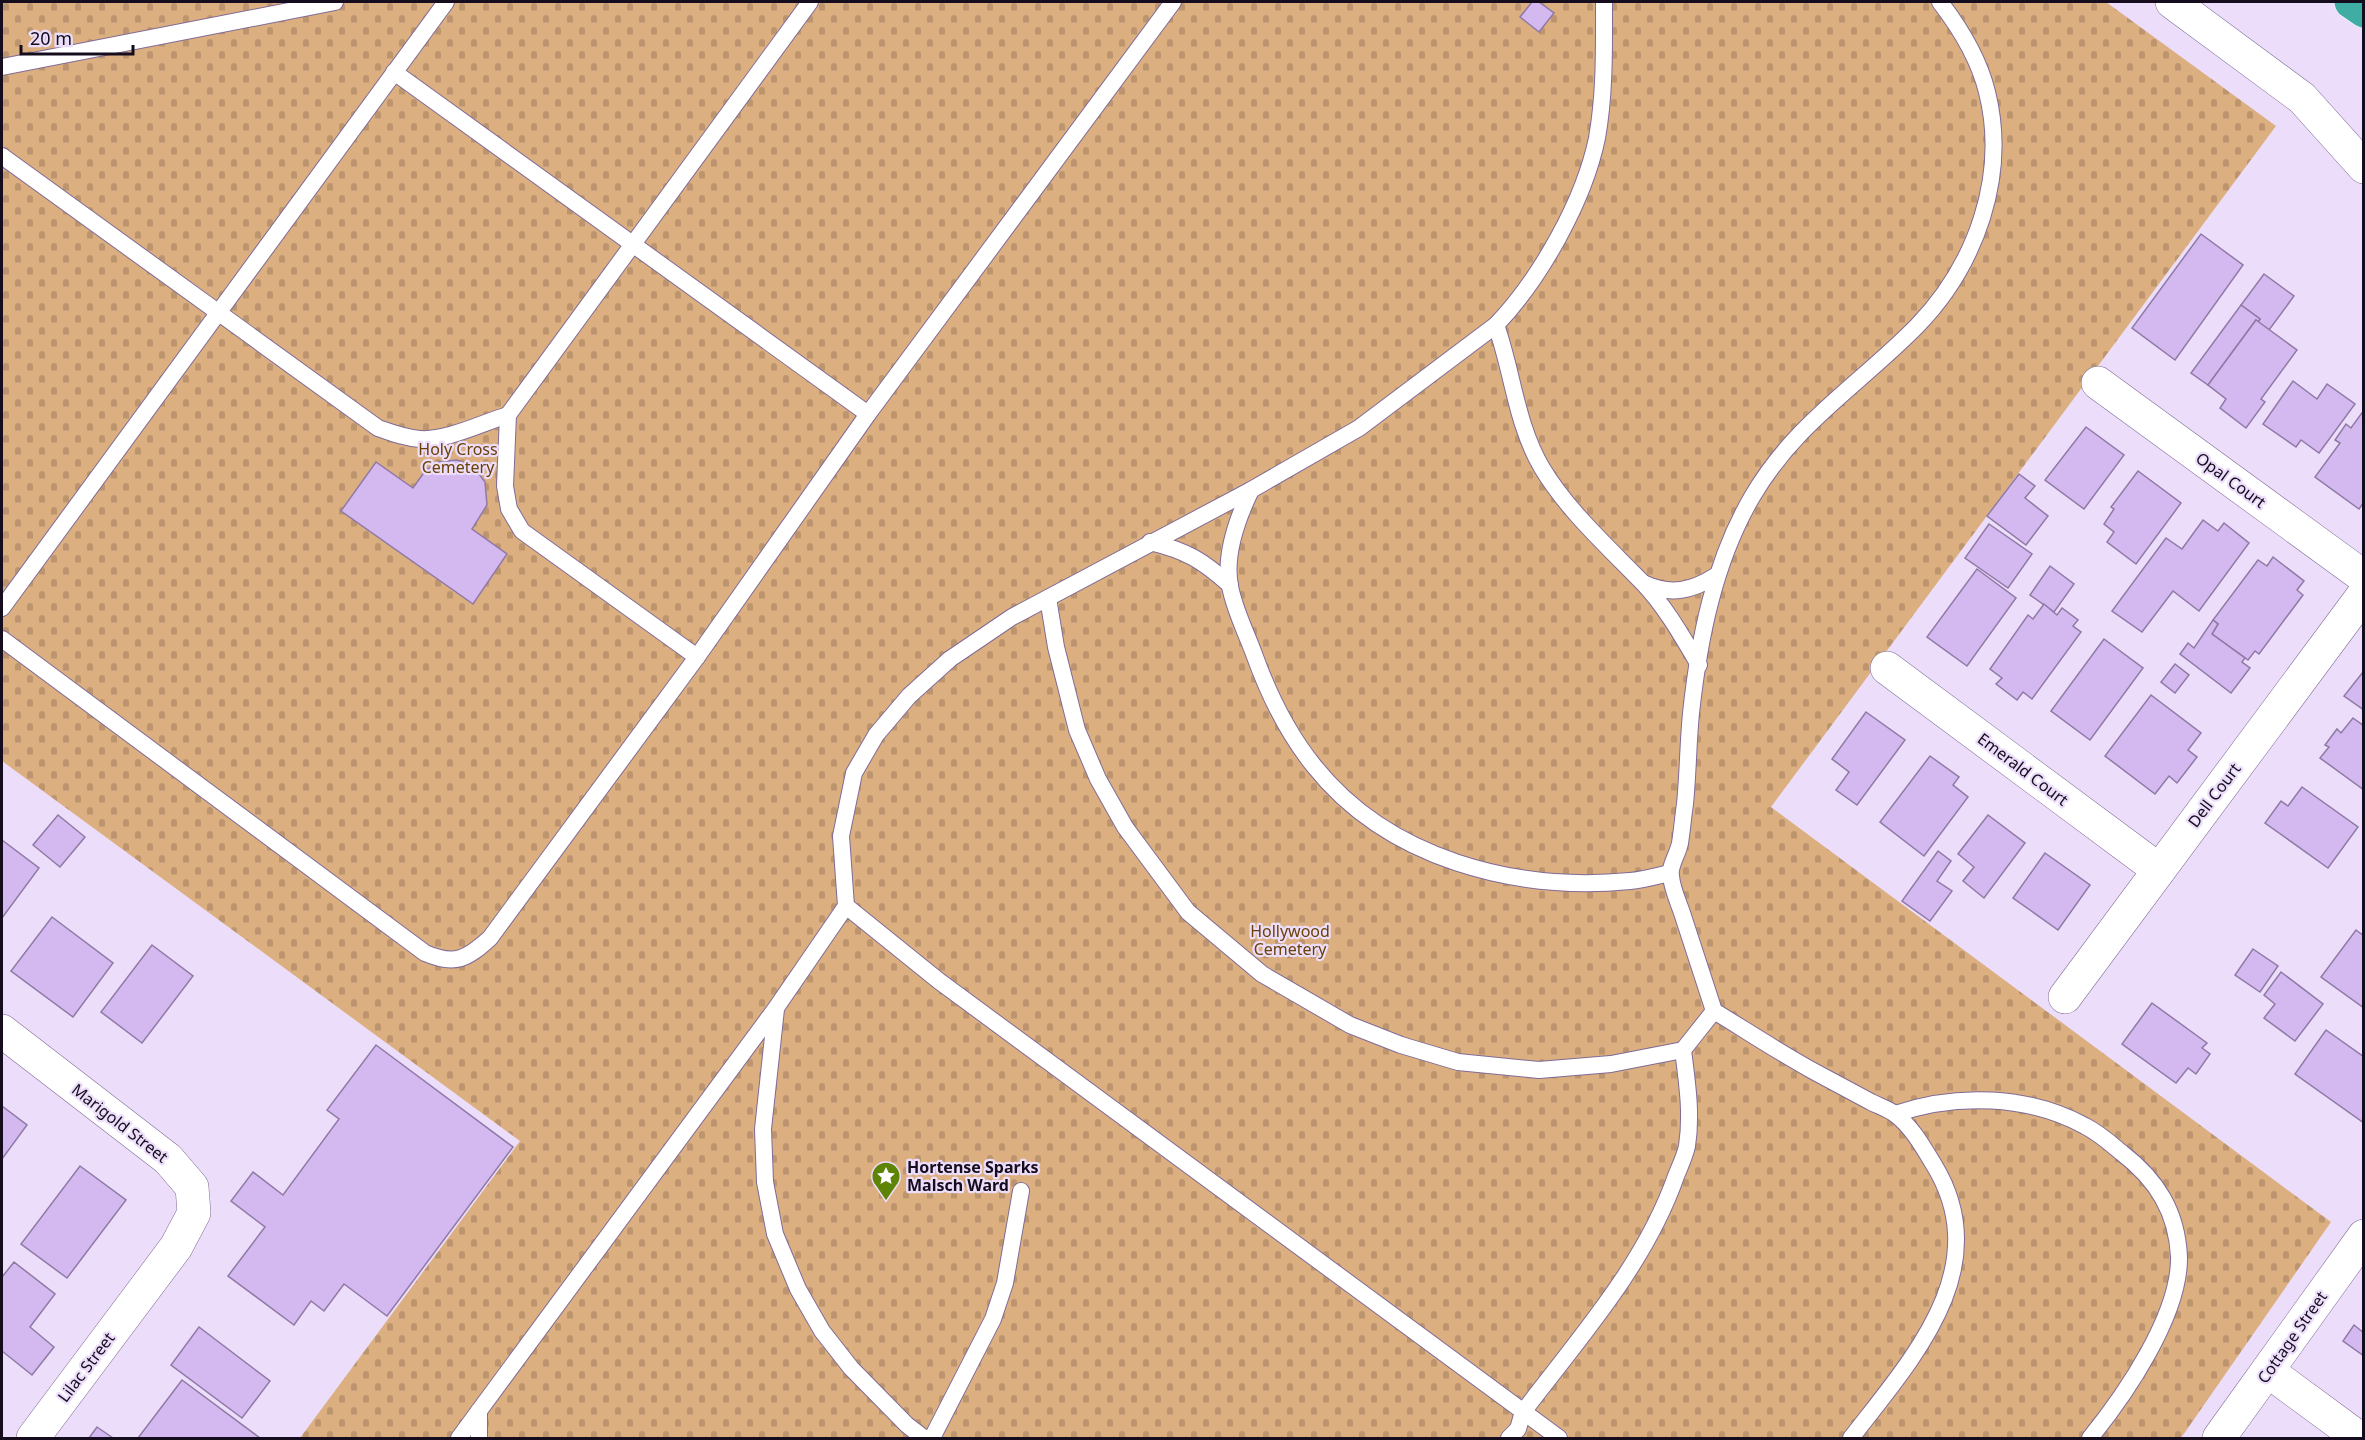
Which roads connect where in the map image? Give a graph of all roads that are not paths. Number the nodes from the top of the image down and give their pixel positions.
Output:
1 (335, 2) edge
2 (446, 2) edge
3 (810, 2) edge
4 (1173, 2) edge
5 (1604, 2) edge
6 (1940, 2) edge
7 (2172, 2) edge
8 (2351, 2) edge
9 (2364, 11) edge
10 (2, 67) edge
11 (394, 72) junction
12 (2, 156) edge
13 (2364, 167) edge
14 (632, 244) junction
15 (218, 312) junction
16 (1496, 325) junction
17 (2098, 383) dead end
18 (868, 414) junction
19 (508, 415) junction
20 (1251, 490) junction
21 (1150, 542) junction
22 (1717, 575) junction
23 (2364, 578) edge
24 (1642, 583) junction
25 (1230, 585) junction
26 (2364, 594) edge
27 (1048, 598) junction
28 (2, 609) edge
29 (2, 639) edge
30 (697, 657) junction
31 (1699, 664) junction
32 (1887, 668) dead end
33 (2159, 870) junction
34 (1670, 873) junction
35 (846, 906) junction
36 (2065, 997) dead end
37 (776, 1008) junction
38 (1713, 1011) junction
39 (2, 1031) edge
40 (1683, 1050) junction
41 (1895, 1114) junction
42 (1021, 1191) dead end
43 (2364, 1236) edge
44 (140, 1296) joint
45 (2268, 1371) junction
46 (479, 1411) junction
47 (1523, 1412) junction
48 (33, 1438) edge
49 (459, 1438) edge
50 (478, 1438) edge
51 (924, 1438) edge
52 (932, 1438) edge
53 (1509, 1438) edge
54 (1559, 1438) edge
55 (1851, 1438) edge
56 (2090, 1438) edge
57 (2219, 1438) edge
58 (2359, 1438) edge

1 - 10 lane
2 - 11 lane
3 - 14 lane
4 - 18 lane
5 - 16 lane
6 - 22 lane
7 - 13 street
8 - 9 highway
11 - 14 lane
11 - 15 lane
12 - 15 lane
14 - 18 lane
14 - 19 lane
15 - 19 lane
15 - 28 lane
16 - 20 lane
16 - 24 lane
17 - 23 street, Opal Court
18 - 30 lane
19 - 30 lane
20 - 21 lane
20 - 25 lane
21 - 25 lane
21 - 27 lane
22 - 24 lane
22 - 31 lane
24 - 31 lane
25 - 34 lane
26 - 33 street, Dell Court
27 - 35 lane
27 - 40 lane
29 - 30 lane
31 - 34 lane
32 - 33 street, Emerald Court
33 - 36 street, Dell Court
34 - 38 lane
35 - 37 lane
35 - 47 lane
37 - 46 lane
37 - 51 lane
38 - 40 lane
38 - 41 lane
39 - 44 street, Marigold Street
40 - 47 lane
41 - 55 lane
41 - 56 lane
42 - 52 lane
43 - 45 street, Cottage Street
44 - 48 street, Lilac Street
45 - 57 street, Cottage Street
45 - 58 street
46 - 49 lane
46 - 50 lane
47 - 53 lane
47 - 54 lane

